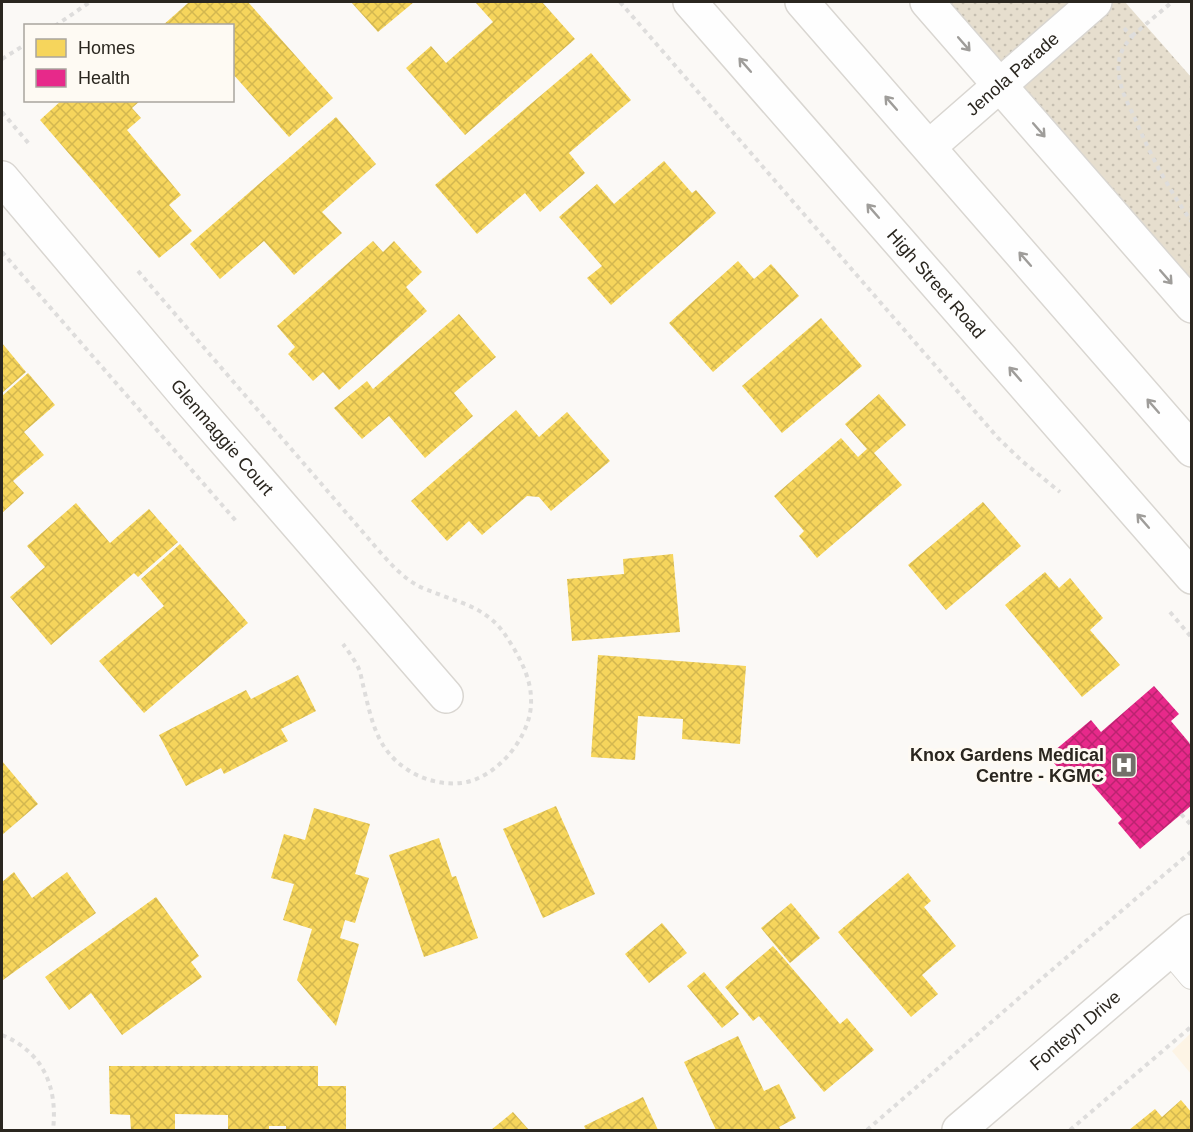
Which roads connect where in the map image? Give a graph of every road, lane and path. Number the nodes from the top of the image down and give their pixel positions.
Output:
1 (90, 2) edge
2 (620, 2) edge
3 (690, 2) edge
4 (802, 2) edge
5 (927, 2) edge
6 (1172, 2) edge
7 (1106, 11) edge
8 (58, 24) edge
9 (1132, 37) junction
10 (24, 45) edge
11 (2, 59) edge
12 (1000, 86) junction
13 (929, 147) junction
14 (2, 178) edge
15 (1191, 222) edge
16 (1191, 306) edge
17 (1191, 450) edge
18 (1062, 494) dead end
19 (1188, 569) edge
20 (1169, 611) dead end
21 (1191, 638) edge
22 (446, 696) dead end
23 (1181, 814) dead end
24 (1191, 826) edge
25 (1191, 851) edge
26 (1180, 941) edge
27 (1191, 976) edge
28 (1191, 1026) edge
29 (2, 1035) edge
30 (53, 1131) edge
31 (867, 1131) edge
32 (959, 1131) edge
33 (1070, 1131) edge

1 - 8 path
2 - 18 path
19 -> 3 street, High Street Road
13 -> 4 street
5 -> 12 street
6 - 9 path
7 - 9 path
7 - 12 street, Jenola Parade
9 - 15 path
10 - 11 path
12 - 13 street, Jenola Parade
12 -> 16 street
17 -> 13 street
14 - 22 street, Glenmaggie Court
20 - 21 path
23 - 24 path
25 - 31 path
26 - 27 lane
26 - 32 street, Fonteyn Drive
28 - 33 path
29 - 30 path

